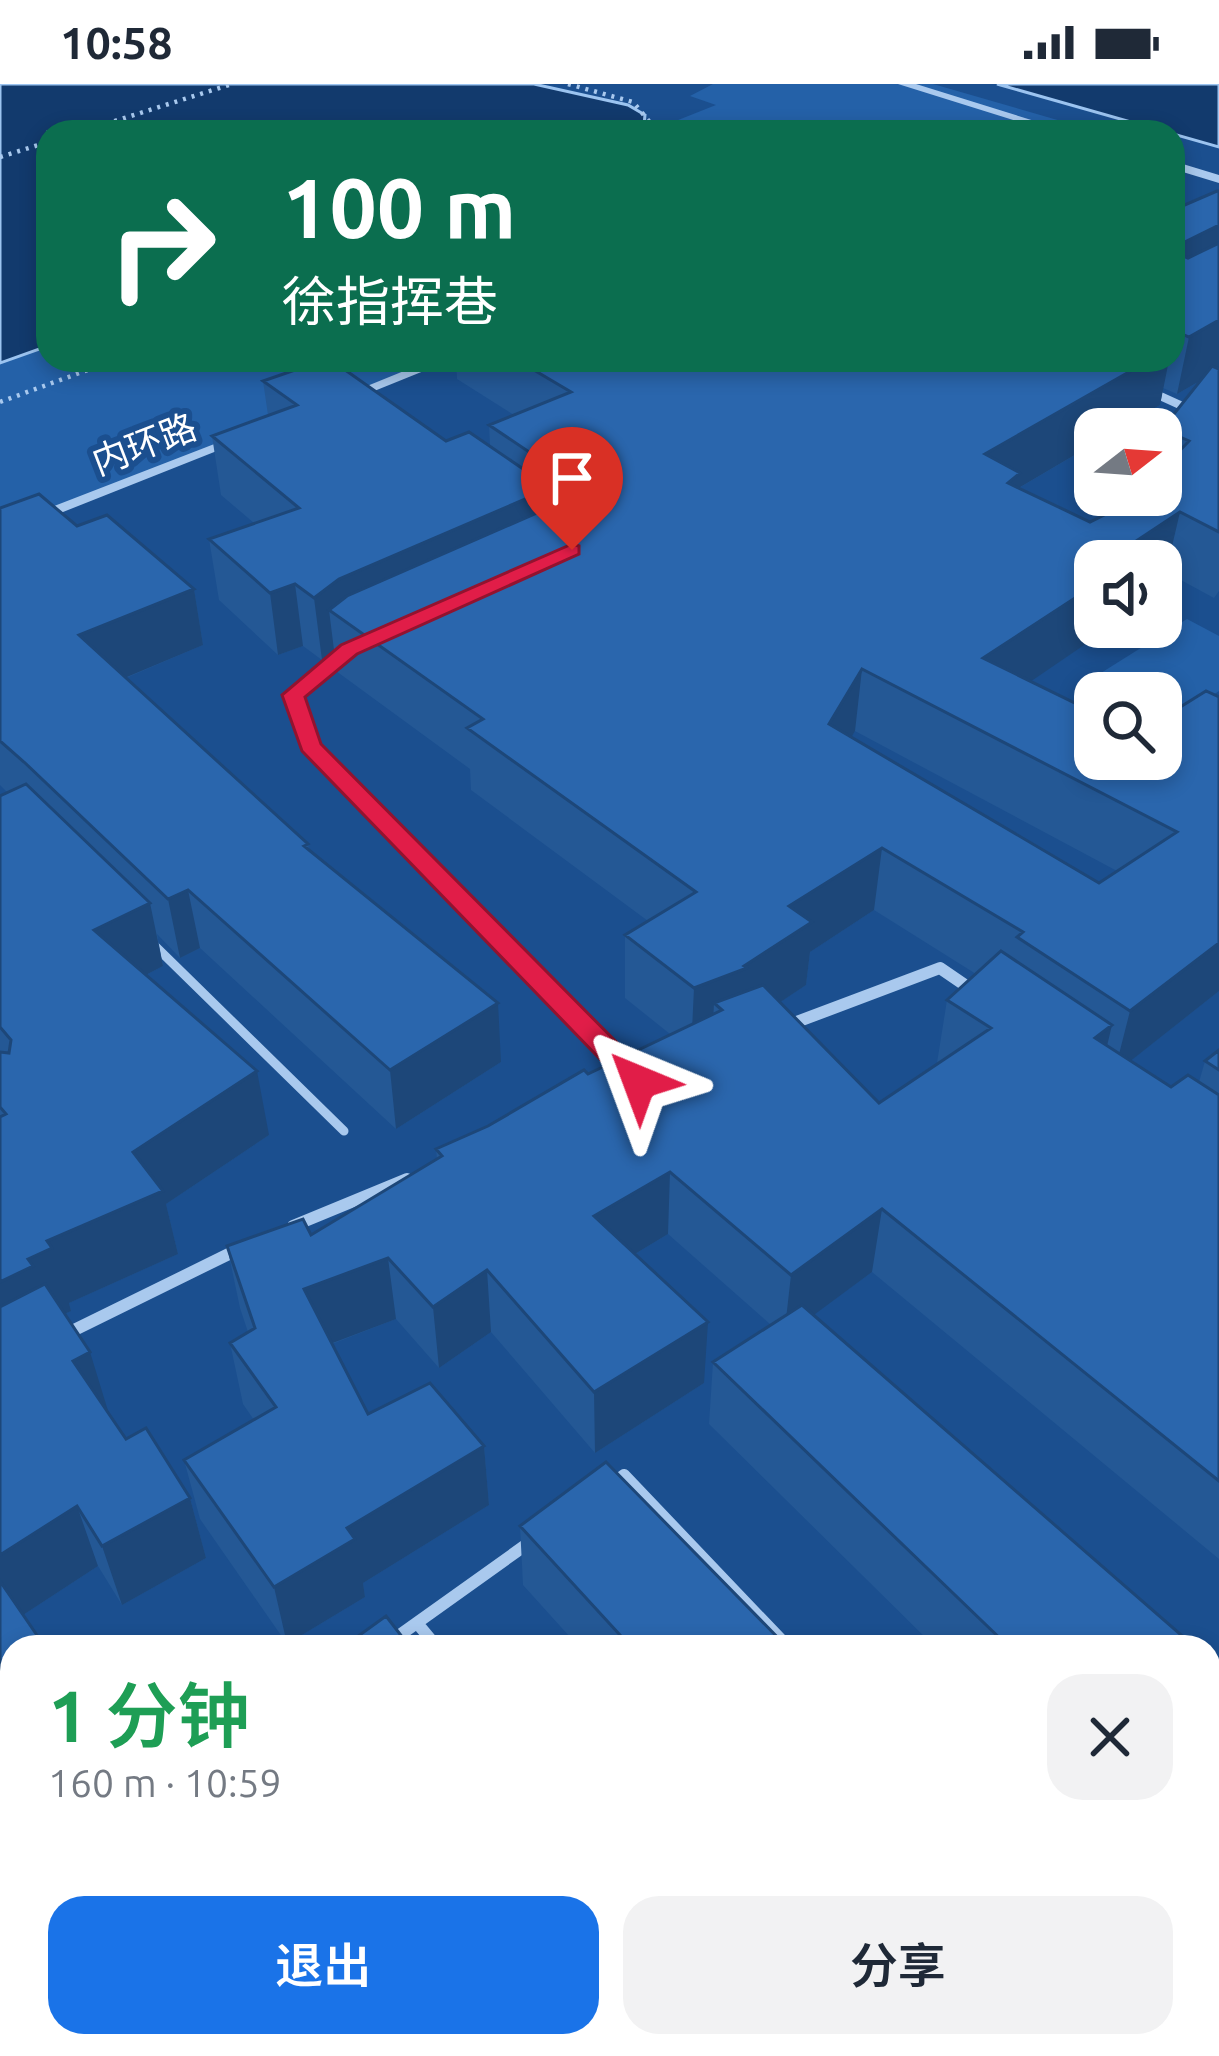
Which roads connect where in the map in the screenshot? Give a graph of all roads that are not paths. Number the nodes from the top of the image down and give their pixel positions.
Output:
1 (904, 84) edge
2 (1024, 120) edge
3 (1185, 169) edge
4 (1219, 179) edge
5 (412, 372) edge
6 (1140, 387) edge
7 (352, 395) junction
8 (330, 404) edge
9 (370, 408) edge
10 (1219, 423) edge
11 (264, 430) edge
12 (0, 532) edge
13 (369, 640) edge
14 (148, 939) dead end
15 (996, 1006) edge
16 (768, 1033) edge
17 (618, 1091) edge
18 (344, 1131) dead end
19 (427, 1171) edge
20 (278, 1232) edge
21 (257, 1241) edge
22 (39, 1348) edge
23 (605, 1489) edge
24 (549, 1529) edge
25 (417, 1623) junction
26 (400, 1635) edge
27 (427, 1635) edge
28 (777, 1635) edge

1 - 2 street
3 - 4 street
5 - 7 street
6 - 10 street
7 - 8 street
7 - 9 street
11 - 12 street, 内环路
13 - 17 street
14 - 18 lane
15 - 16 street
19 - 20 street
21 - 22 street
23 - 28 lane
24 - 25 lane
25 - 26 lane
25 - 27 lane

